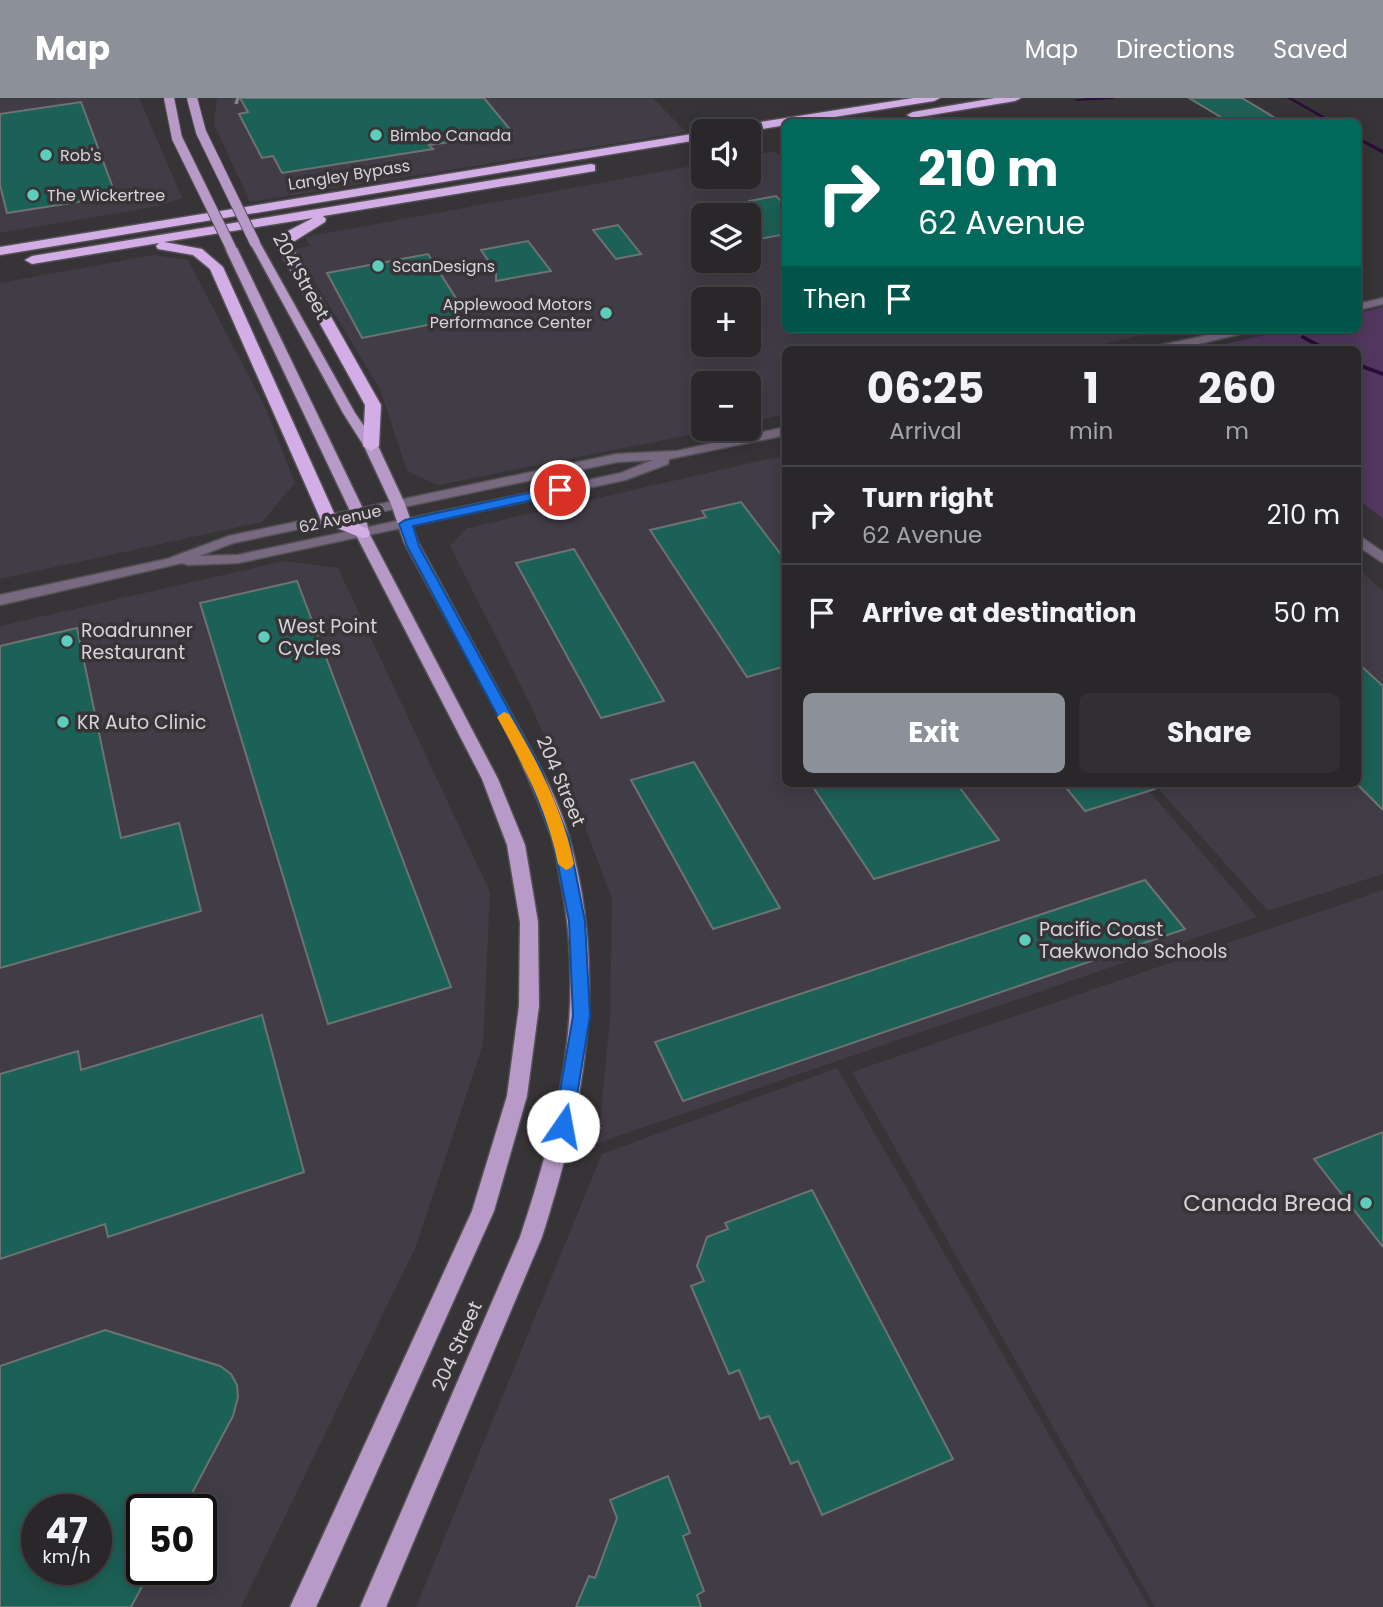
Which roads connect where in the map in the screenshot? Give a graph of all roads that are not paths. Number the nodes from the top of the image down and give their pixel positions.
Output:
1 (169, 98) edge
2 (192, 98) edge
3 (934, 98) edge
4 (1015, 98) edge
5 (894, 118) dead end
6 (804, 119) edge
7 (782, 122) edge
8 (761, 126) edge
9 (691, 137) edge
10 (598, 167) dead end
11 (342, 210) junction
12 (140, 243) junction
13 (0, 251) edge
14 (0, 266) edge
15 (1383, 301) edge
16 (1361, 306) edge
17 (1236, 333) edge
18 (1175, 346) edge
19 (782, 432) edge
20 (371, 446) junction
21 (677, 455) junction
22 (398, 504) junction
23 (358, 513) junction
24 (328, 519) junction
25 (405, 524) junction
26 (362, 533) junction
27 (1361, 541) edge
28 (1383, 559) edge
29 (171, 562) junction
30 (0, 600) edge
31 (303, 1607) edge
32 (373, 1607) edge

1 - 23 main road, 204 Street, bridge
2 - 20 main road, 204 Street, bridge
3 - 6 highway
4 - 5 highway
7 - 8 highway
9 - 13 highway, Langley Bypass
10 - 11 highway, Langley Bypass
11 - 12 highway, Langley Bypass
11 - 20 highway
12 - 14 highway, Langley Bypass
12 - 24 highway
15 - 16 street
17 - 18 street
19 - 21 street, 62 Avenue
20 - 22 main road, 204 Street
21 - 22 street, 62 Avenue
21 - 25 street, 62 Avenue
22 - 23 street, 62 Avenue
22 - 25 main road, 204 Street
23 - 24 street, 62 Avenue
23 - 26 main road, 204 Street
24 - 26 highway
24 - 29 street, 62 Avenue
25 - 26 street, 62 Avenue
25 - 32 main road, 204 Street
26 - 29 street, 62 Avenue
26 - 31 main road, 204 Street
27 - 28 street
29 - 30 street, 62 Avenue

